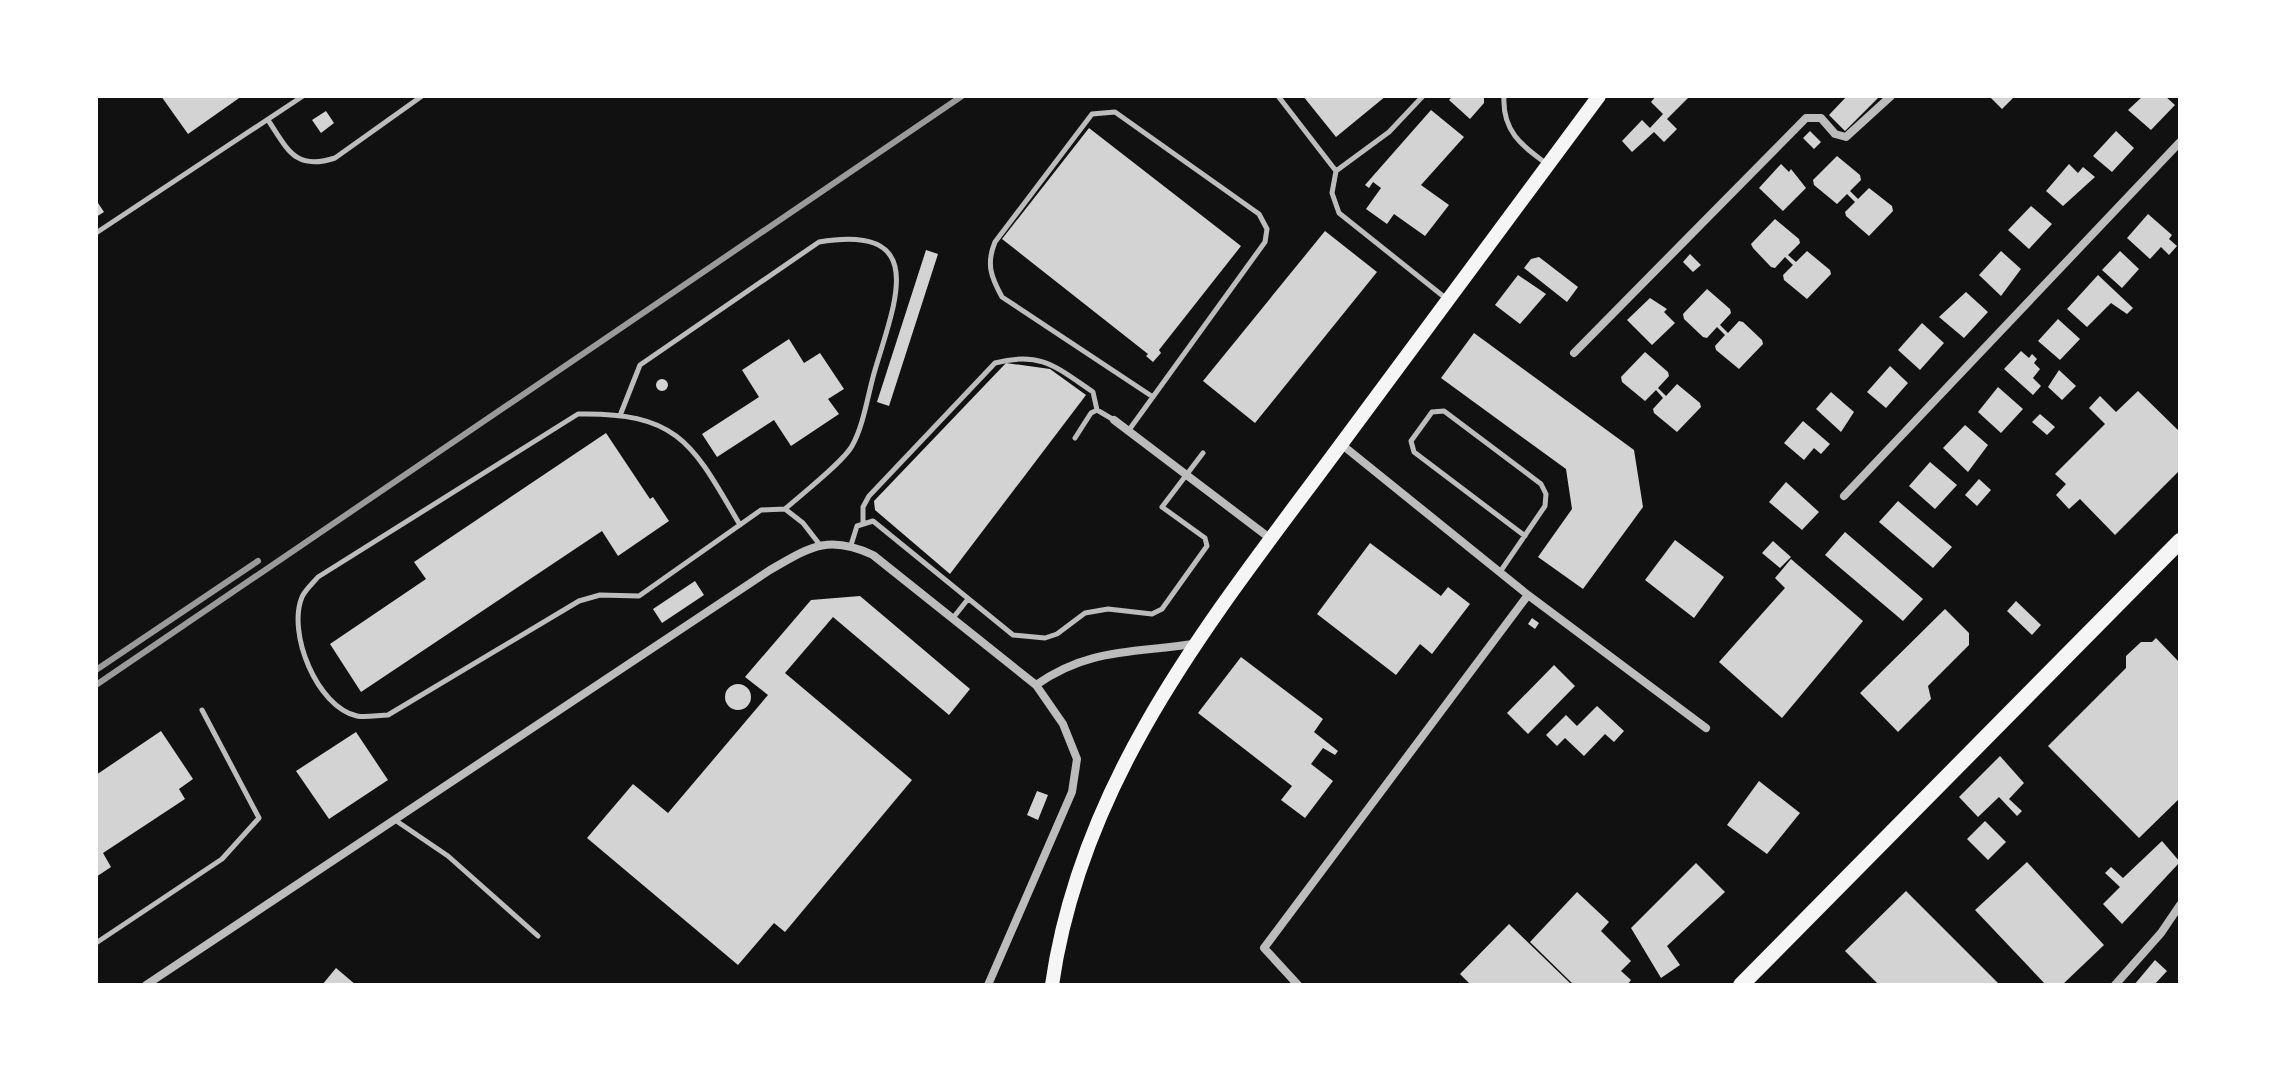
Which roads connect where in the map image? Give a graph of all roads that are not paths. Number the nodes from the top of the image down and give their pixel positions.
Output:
1 (303, 96) edge
2 (422, 96) edge
3 (1278, 96) edge
4 (1423, 96) edge
5 (1504, 96) edge
6 (1599, 96) edge
7 (1891, 96) edge
8 (268, 120) junction
9 (2180, 142) edge
10 (1548, 165) junction
11 (1336, 171) junction
12 (96, 233) edge
13 (1448, 300) junction
14 (1574, 353) dead end
15 (1153, 397) junction
16 (1097, 410) junction
17 (621, 413) junction
18 (1114, 420) joint
19 (1129, 430) junction
20 (1075, 438) dead end
21 (1341, 444) junction
22 (1203, 453) dead end
23 (1187, 474) junction
24 (1844, 496) dead end
25 (785, 509) junction
26 (863, 522) junction
27 (740, 525) junction
28 (1525, 536) junction
29 (1271, 539) junction
30 (2180, 541) edge
31 (820, 545) junction
32 (851, 545) junction
33 (1500, 572) junction
34 (1528, 595) junction
35 (968, 599) junction
36 (953, 618) junction
37 (1193, 644) junction
38 (1036, 685) junction
39 (202, 710) dead end
40 (1706, 728) dead end
41 (395, 820) junction
42 (2180, 905) edge
43 (538, 936) dead end
44 (96, 943) edge
45 (146, 985) edge
46 (988, 985) edge
47 (1052, 985) edge
48 (1298, 985) edge
49 (1741, 985) edge
50 (2115, 985) edge

1 - 8 lane
2 - 8 lane
3 - 11 lane
4 - 11 lane
5 - 10 lane
6 - 10 main road
7 - 14 street
8 - 12 lane
9 - 24 street
10 - 13 main road
11 - 13 lane
13 - 21 main road
15 - 15 lane
15 - 19 lane
16 - 18 lane
16 - 20 lane
16 - 26 lane
17 - 25 lane
17 - 27 lane
17 - 27 lane
18 - 19 street
19 - 23 street
21 - 29 main road
21 - 33 street
22 - 23 lane
23 - 29 street
23 - 35 lane
25 - 27 lane
25 - 31 lane
26 - 32 lane
26 - 35 lane
28 - 28 lane
28 - 33 lane
29 - 37 main road
30 - 49 main road
31 - 32 street
31 - 41 street
32 - 36 street
33 - 34 street
34 - 40 street
34 - 48 street
35 - 36 lane
36 - 38 street
37 - 38 street
37 - 47 main road
38 - 46 street
39 - 44 lane
41 - 43 lane
41 - 45 street
42 - 50 street

